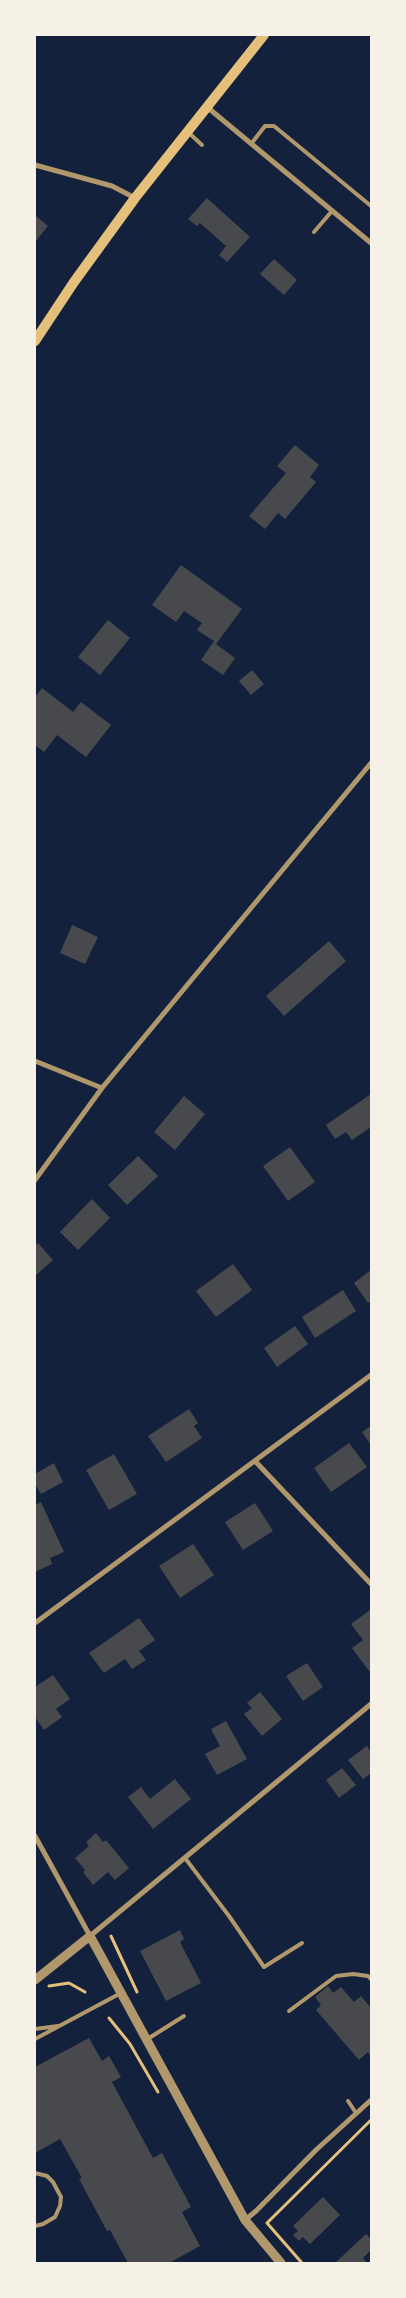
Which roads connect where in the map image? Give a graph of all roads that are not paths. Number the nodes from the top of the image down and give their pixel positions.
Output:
1 (264, 35) edge
2 (207, 107) junction
3 (187, 132) junction
4 (250, 144) junction
5 (202, 145) dead end
6 (35, 165) edge
7 (135, 198) junction
8 (371, 206) edge
9 (332, 211) junction
10 (314, 232) dead end
11 (371, 243) edge
12 (35, 341) edge
13 (371, 763) edge
14 (35, 1061) edge
15 (102, 1088) junction
16 (35, 1180) edge
17 (371, 1375) edge
18 (256, 1461) junction
19 (371, 1584) edge
20 (35, 1623) edge
21 (371, 1704) edge
22 (35, 1836) edge
23 (185, 1858) junction
24 (90, 1936) junction
25 (302, 1943) dead end
26 (371, 1979) edge
27 (35, 1980) edge
28 (121, 1993) junction
29 (289, 2011) dead end
30 (184, 2016) dead end
31 (60, 2026) junction
32 (35, 2029) edge
33 (35, 2039) edge
34 (146, 2040) junction
35 (371, 2100) edge
36 (348, 2101) dead end
37 (356, 2113) junction
38 (35, 2173) edge
39 (245, 2220) junction
40 (35, 2226) edge
41 (281, 2263) edge

1 - 2 main road
2 - 3 main road
2 - 4 street
3 - 5 lane
3 - 7 main road
4 - 8 lane
4 - 9 street
6 - 7 street
7 - 12 main road
9 - 10 lane
9 - 11 street
13 - 15 street
14 - 15 street
15 - 16 street
17 - 18 street
18 - 19 street
18 - 20 street
21 - 23 street
22 - 24 street
23 - 24 street
23 - 25 lane
24 - 27 street
24 - 28 street
26 - 29 lane
28 - 31 lane
28 - 34 street
30 - 34 lane
31 - 32 lane
31 - 33 lane
34 - 39 street
35 - 37 street
36 - 37 lane
37 - 39 street
38 - 40 lane
39 - 41 street

